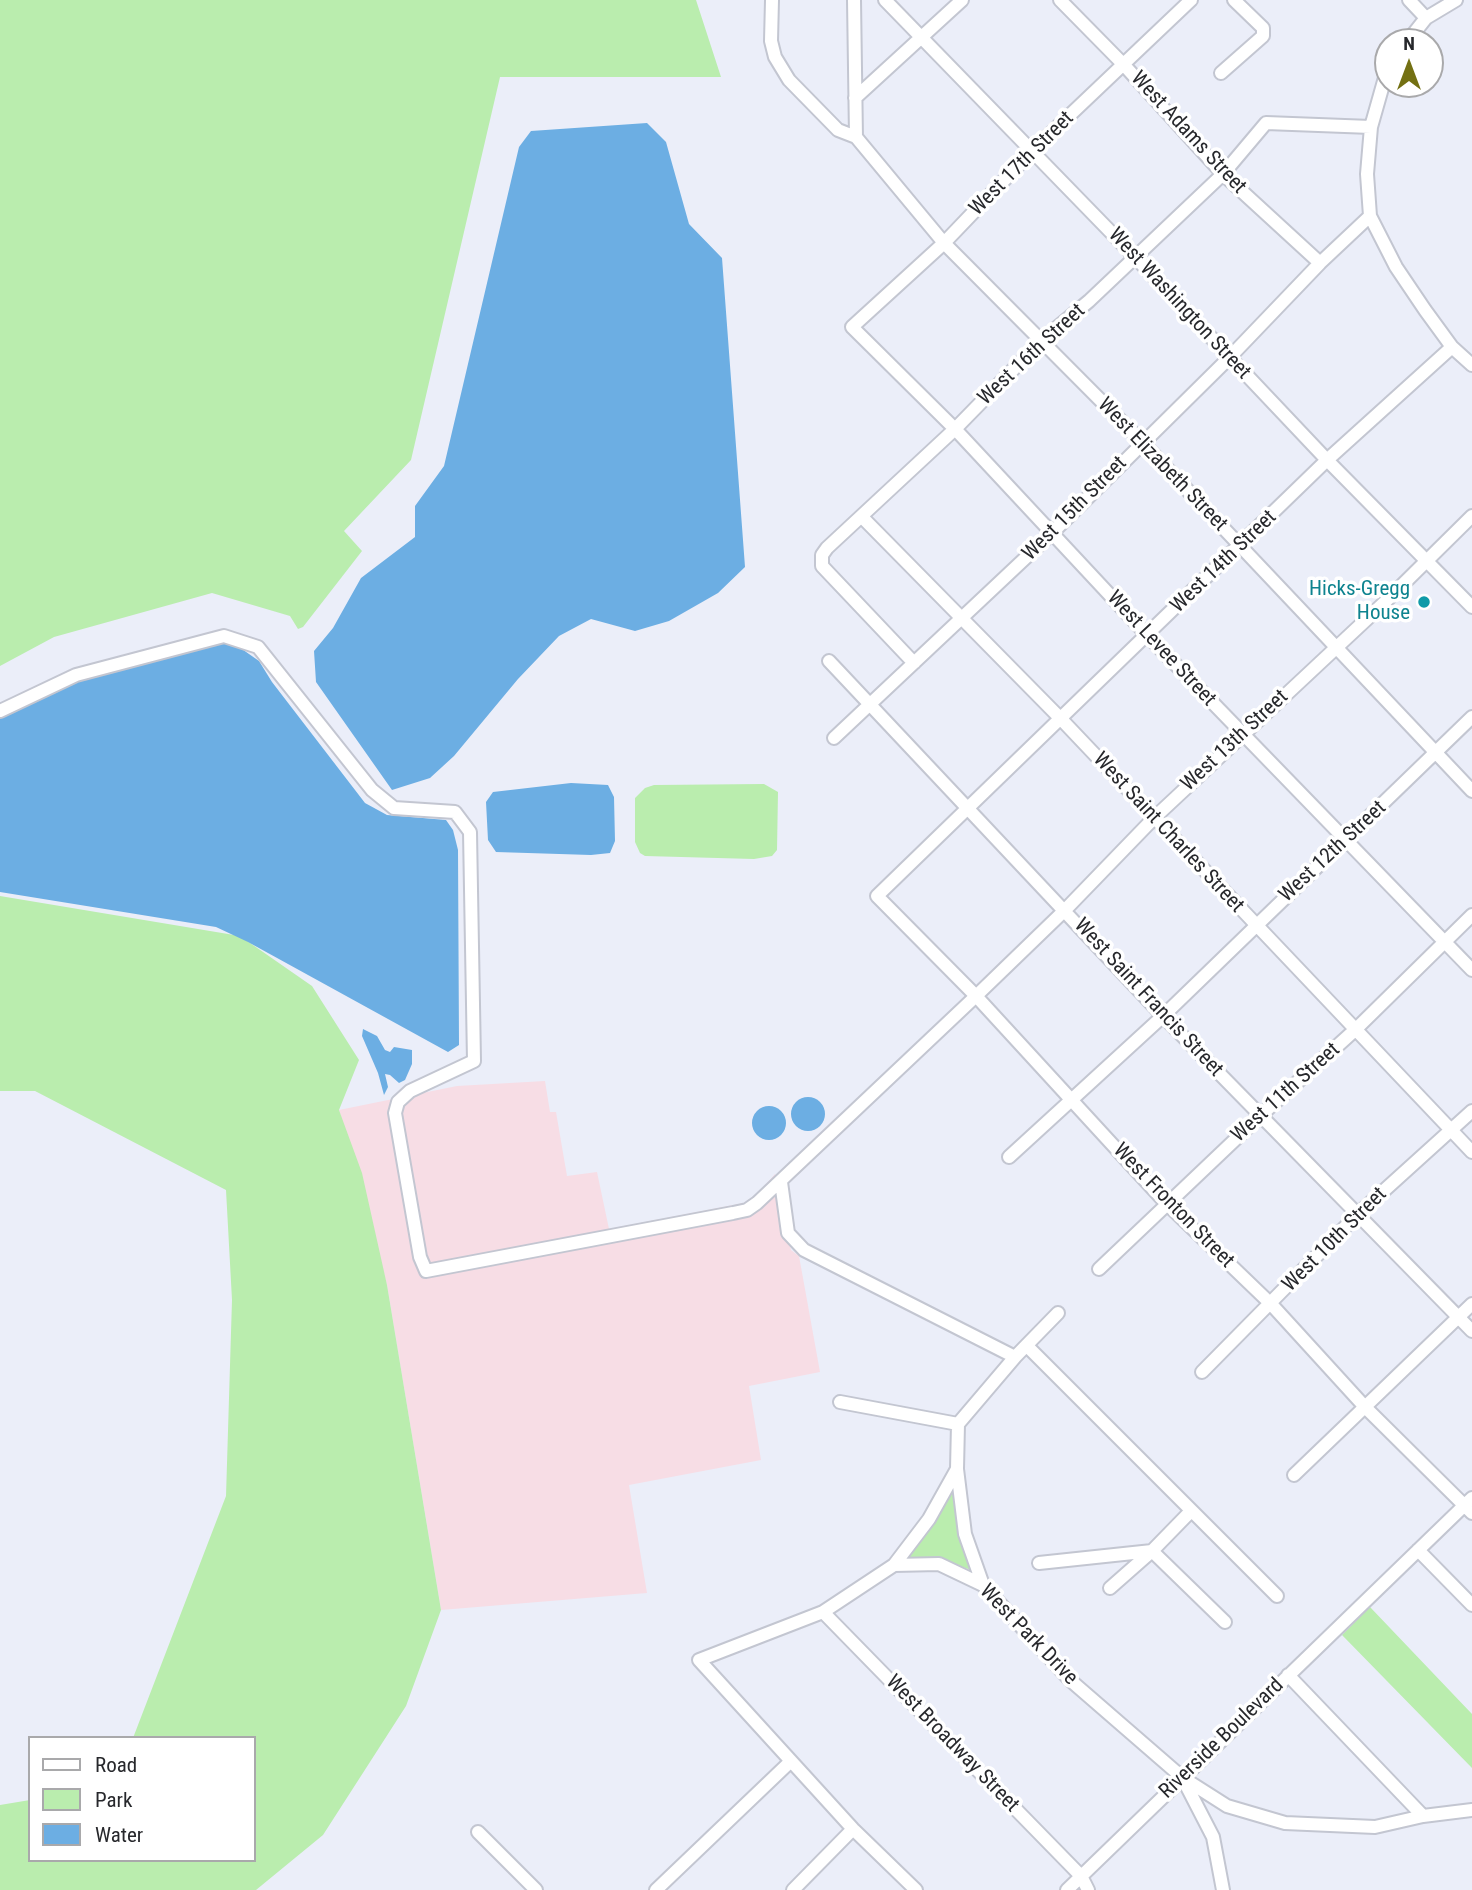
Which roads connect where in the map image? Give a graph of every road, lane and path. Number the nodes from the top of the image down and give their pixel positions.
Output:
1 (772, 0) edge
2 (854, 0) edge
3 (885, 0) edge
4 (962, 0) edge
5 (1060, 0) edge
6 (1191, 0) edge
7 (1234, 0) edge
8 (1409, 0) edge
9 (1455, 0) edge
10 (1426, 18) junction
11 (1418, 28) edge
12 (921, 37) junction
13 (1124, 65) junction
14 (1221, 73) dead end
15 (855, 98) junction
16 (1379, 98) edge
17 (1371, 127) junction
18 (856, 137) junction
19 (1032, 151) junction
20 (1223, 174) junction
21 (1370, 216) junction
22 (944, 243) junction
23 (1135, 257) junction
24 (1320, 263) junction
25 (852, 327) joint
26 (1041, 341) junction
27 (1452, 346) junction
28 (1229, 358) junction
29 (1472, 365) edge
30 (955, 429) junction
31 (1142, 442) junction
32 (1327, 460) junction
33 (1472, 516) edge
34 (862, 517) junction
35 (1052, 533) junction
36 (1240, 546) junction
37 (1428, 561) junction
38 (1472, 607) edge
39 (961, 619) junction
40 (1148, 636) junction
41 (1336, 646) junction
42 (829, 661) dead end
43 (914, 663) junction
44 (868, 704) junction
45 (0, 711) edge
46 (1472, 717) edge
47 (1061, 719) junction
48 (1242, 734) junction
49 (834, 738) dead end
50 (1435, 754) junction
51 (1472, 791) edge
52 (966, 808) junction
53 (1154, 818) junction
54 (1348, 839) junction
55 (877, 896) joint
56 (1065, 910) junction
57 (1472, 915) edge
58 (1255, 925) junction
59 (1445, 942) junction
60 (1472, 970) edge
61 (976, 996) junction
62 (1163, 1016) junction
63 (1356, 1029) junction
64 (1071, 1100) junction
65 (1472, 1111) edge
66 (1260, 1116) junction
67 (1451, 1130) junction
68 (1472, 1152) edge
69 (1009, 1157) dead end
70 (780, 1182) junction
71 (1167, 1203) junction
72 (1357, 1215) junction
73 (1099, 1269) dead end
74 (1271, 1304) junction
75 (1472, 1304) edge
76 (1058, 1313) dead end
77 (1458, 1317) junction
78 (1472, 1331) edge
79 (1027, 1346) junction
80 (1015, 1357) junction
81 (1202, 1372) dead end
82 (839, 1402) dead end
83 (1365, 1407) junction
84 (958, 1424) junction
85 (957, 1469) junction
86 (1294, 1475) dead end
87 (1469, 1506) edge
88 (1191, 1511) junction
89 (1418, 1550) junction
90 (1152, 1551) junction
91 (1039, 1563) dead end
92 (894, 1565) junction
93 (983, 1585) junction
94 (1110, 1588) dead end
95 (1277, 1596) dead end
96 (1472, 1605) edge
97 (823, 1612) junction
98 (1225, 1622) dead end
99 (1288, 1675) junction
100 (791, 1761) junction
101 (1183, 1778) junction
102 (1472, 1810) edge
103 (1423, 1816) junction
104 (853, 1829) junction
105 (478, 1832) dead end
106 (1081, 1877) junction
107 (536, 1890) edge
108 (656, 1890) edge
109 (793, 1890) edge
110 (916, 1890) edge
111 (1067, 1890) edge
112 (1088, 1890) edge
113 (1223, 1890) edge

1 - 18 street, West Elizabeth Street
2 - 15 street
3 - 12 street, West Washington Street
4 - 12 street
5 - 13 street, West Adams Street
6 - 13 street, West 17th Street
7 - 14 street
8 - 10 street
9 - 10 street
10 - 11 street
12 - 15 street
12 - 19 street, West Washington Street
13 - 19 street, West 17th Street
13 - 20 street, West Adams Street
15 - 18 street
16 - 17 street
17 - 20 street, West 16th Street
17 - 21 street
18 - 22 street, West Elizabeth Street
19 - 22 street, West 17th Street
19 - 23 street, West Washington Street
20 - 23 street, West 16th Street
20 - 24 street, West Adams Street
21 - 24 street, West 15th Street
21 - 27 street
22 - 25 street, West 17th Street
22 - 26 street, West Elizabeth Street
23 - 26 street, West 16th Street
23 - 28 street, West Washington Street
24 - 28 street, West 15th Street
25 - 30 street, West Levee Street
26 - 30 street, West 16th Street
26 - 31 street, West Elizabeth Street
27 - 29 street
27 - 32 street, West 14th Street
28 - 31 street, West 15th Street
28 - 32 street, West Washington Street
30 - 34 street, West 16th Street
30 - 35 street, West Levee Street
31 - 35 street, West 15th Street
31 - 36 street, West Elizabeth Street
32 - 36 street, West 14th Street
32 - 37 street, West Washington Street
33 - 37 street, West 13th Street
34 - 39 street, West Saint Charles Street
34 - 43 street, West 16th Street
35 - 39 street, West 15th Street
35 - 40 street, West Levee Street
36 - 40 street, West 14th Street
36 - 41 street, West Elizabeth Street
37 - 38 street, West Washington Street
37 - 41 street, West 13th Street
39 - 43 street, West 15th Street
39 - 47 street, West Saint Charles Street
40 - 47 street, West 14th Street
40 - 48 street, West Levee Street
41 - 48 street, West 13th Street
41 - 50 street, West Elizabeth Street
42 - 44 street, West Saint Francis Street
43 - 44 street, West 15th Street
44 - 49 street, West 15th Street
44 - 52 street, West Saint Francis Street
45 - 70 street, West 13th Street
46 - 50 street, West 12th Street
47 - 52 street, West 14th Street
47 - 53 street, West Saint Charles Street
48 - 53 street, West 13th Street
48 - 54 street, West Levee Street
50 - 51 street, West Elizabeth Street
50 - 54 street, West 12th Street
52 - 55 street, West 14th Street
52 - 56 street, West Saint Francis Street
53 - 56 street, West 13th Street
53 - 58 street, West Saint Charles Street
54 - 58 street, West 12th Street
54 - 59 street, West Levee Street
55 - 61 street, West Fronton Street
56 - 61 street, West 13th Street
56 - 62 street, West Saint Francis Street
57 - 59 street, West 11th Street
58 - 62 street, West 12th Street
58 - 63 street, West Saint Charles Street
59 - 60 street, West Levee Street
59 - 63 street, West 11th Street
61 - 64 street, West Fronton Street
61 - 70 street, West 13th Street
62 - 64 street, West 12th Street
62 - 66 street, West Saint Francis Street
63 - 66 street, West 11th Street
63 - 67 street, West Saint Charles Street
64 - 69 street, West 12th Street
64 - 71 street, West Fronton Street
65 - 67 street, West 10th Street
66 - 71 street, West 11th Street
66 - 72 street, West Saint Francis Street
67 - 68 street, West Saint Charles Street
67 - 72 street, West 10th Street
70 - 80 street
71 - 73 street, West 11th Street
71 - 74 street, West Fronton Street
72 - 74 street, West 10th Street
72 - 77 street, West Saint Francis Street
74 - 81 street, West 10th Street
74 - 83 street, West Fronton Street
75 - 77 street
76 - 79 street
77 - 78 street, West Saint Francis Street
77 - 83 street
79 - 80 street
79 - 88 street
80 - 84 street
82 - 84 street
83 - 86 street
83 - 87 street, West Fronton Street
84 - 85 street
85 - 92 street
85 - 93 street
87 - 89 street, Riverside Boulevard
88 - 90 street
88 - 95 street
89 - 96 street
89 - 99 street, Riverside Boulevard
90 - 91 street
90 - 94 street
90 - 98 street
92 - 93 street, West Park Drive
92 - 97 street
93 - 101 street, West Park Drive
97 - 100 street
97 - 106 street, West Broadway Street
99 - 101 street, Riverside Boulevard
99 - 103 street
100 - 104 street
100 - 108 street
101 - 103 street
101 - 106 street, Riverside Boulevard
101 - 113 street
102 - 103 street
104 - 109 street
104 - 110 street
105 - 107 street
106 - 111 street, Riverside Boulevard
106 - 112 street, West Broadway Street

